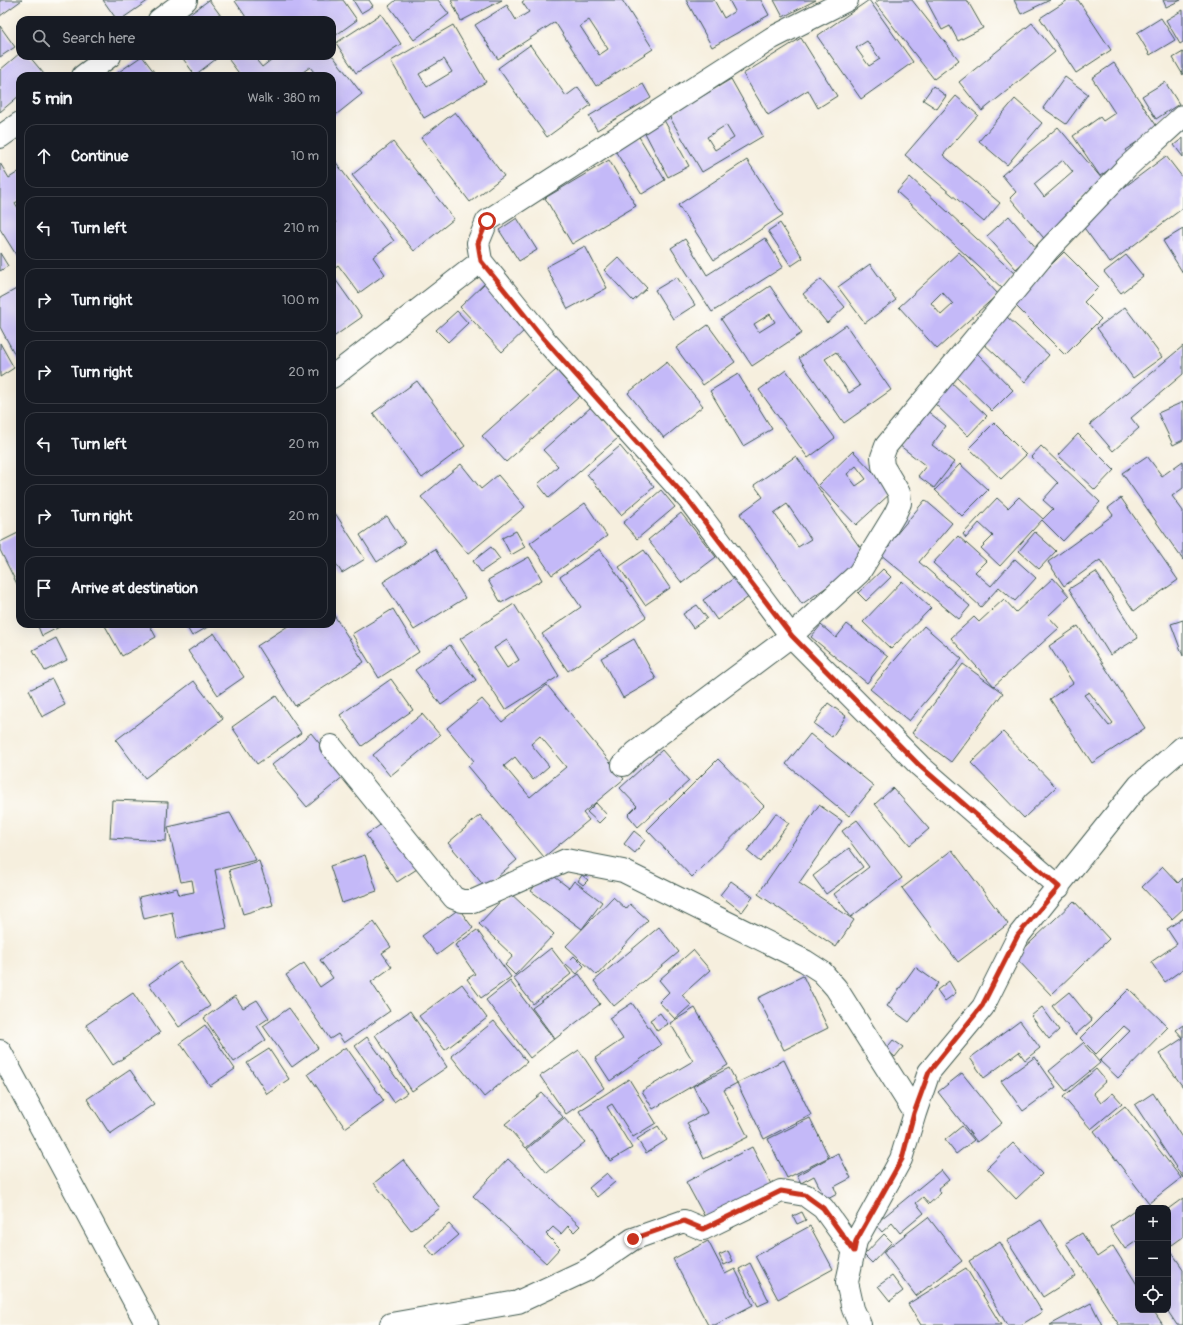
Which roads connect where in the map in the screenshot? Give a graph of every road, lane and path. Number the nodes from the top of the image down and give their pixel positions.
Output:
1 (186, 0) edge
2 (847, 0) edge
3 (164, 16) edge
4 (105, 60) edge
5 (88, 72) edge
6 (1183, 116) edge
7 (16, 126) edge
8 (0, 137) edge
9 (481, 261) junction
10 (336, 374) edge
11 (792, 636) junction
12 (331, 746) dead end
13 (1183, 747) edge
14 (624, 765) dead end
15 (1059, 887) junction
16 (0, 1051) edge
17 (914, 1113) junction
18 (854, 1251) junction
19 (391, 1324) edge
20 (148, 1325) edge
21 (860, 1325) edge

1 - 3 street
2 - 9 street
4 - 5 street
6 - 11 street
7 - 8 street
9 - 10 street
9 - 11 street
11 - 14 street
11 - 15 street
12 - 17 street
13 - 15 street
15 - 17 street
16 - 20 street
17 - 18 street
18 - 19 street
18 - 21 street

